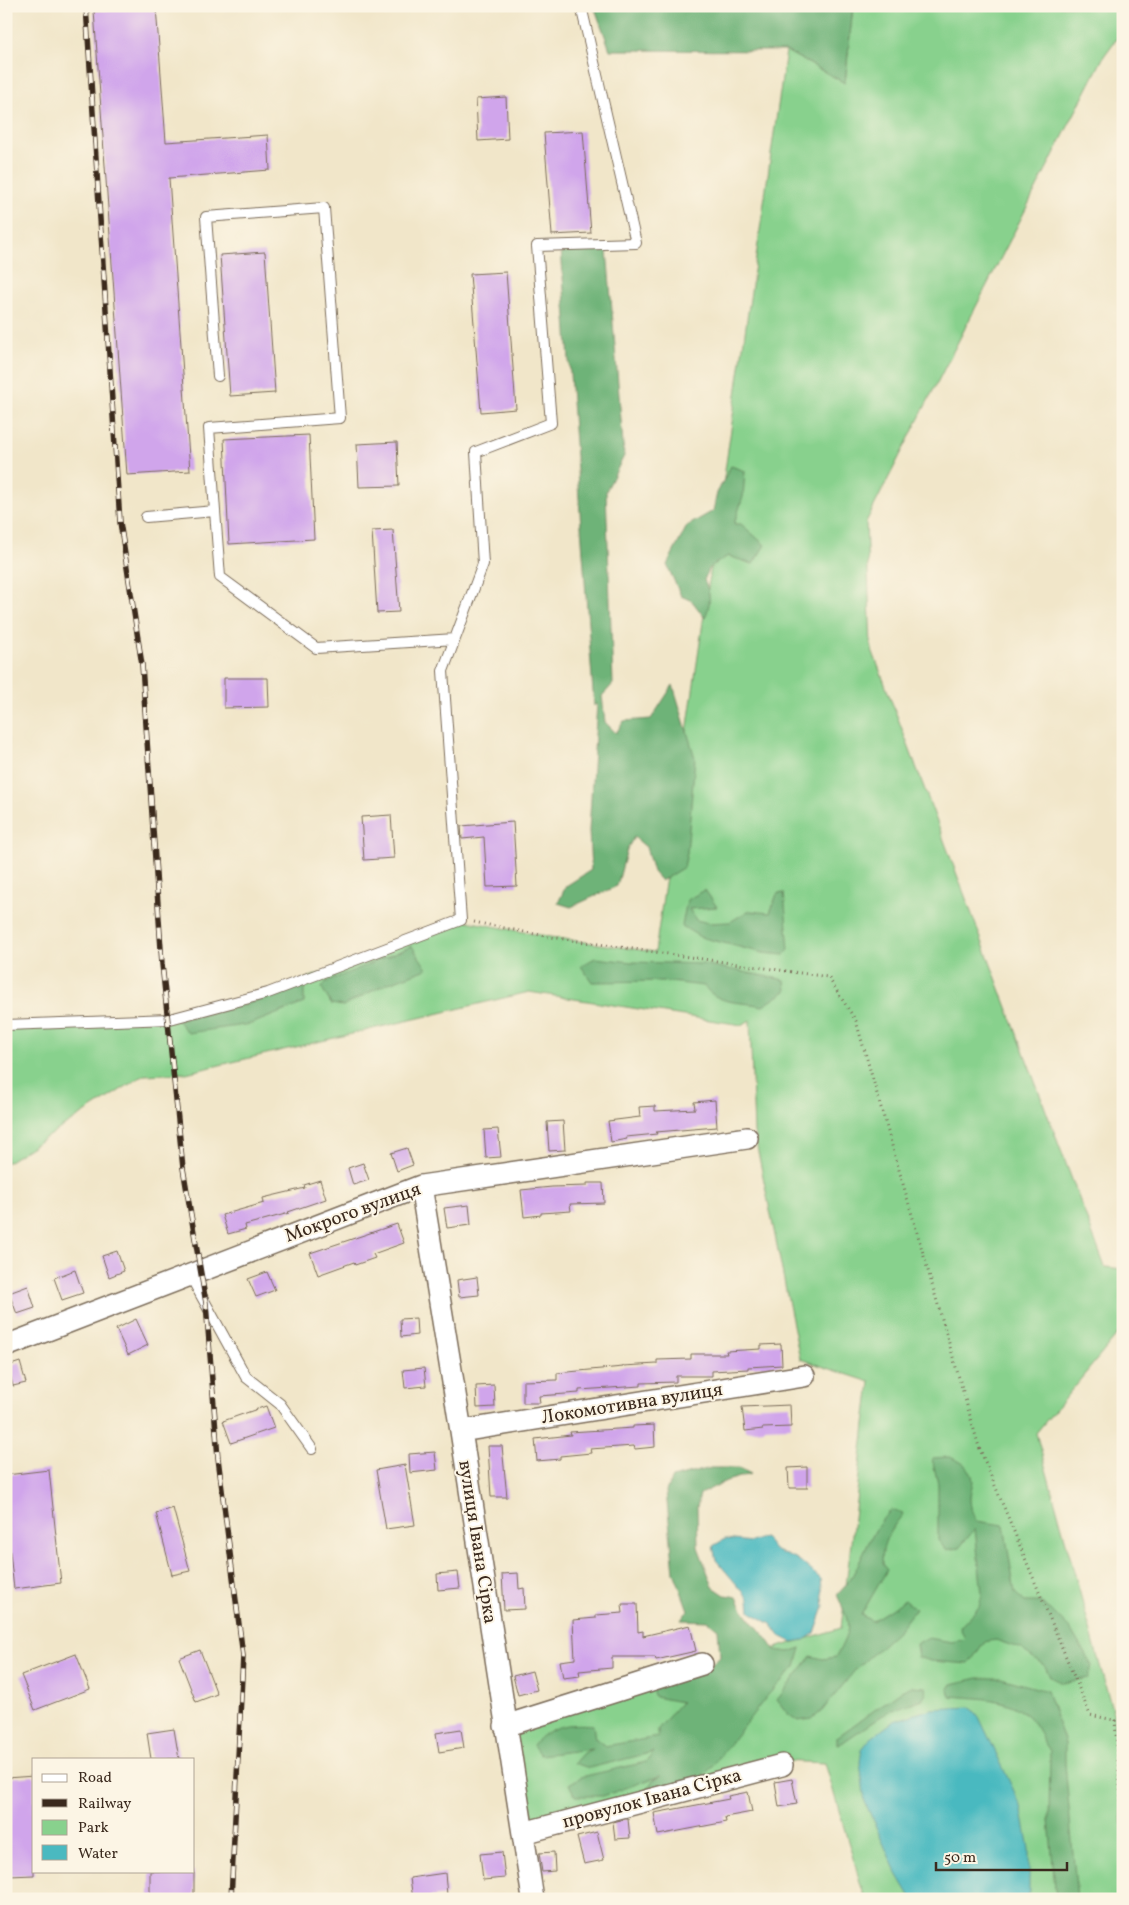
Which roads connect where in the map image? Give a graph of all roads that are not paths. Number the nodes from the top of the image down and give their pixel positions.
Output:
1 (581, 6) edge
2 (218, 376) dead end
3 (215, 511) junction
4 (146, 517) dead end
5 (455, 639) junction
6 (6, 1025) edge
7 (747, 1138) dead end
8 (420, 1186) junction
9 (190, 1275) junction
10 (6, 1346) edge
11 (804, 1376) dead end
12 (461, 1431) junction
13 (312, 1449) dead end
14 (702, 1664) dead end
15 (505, 1726) junction
16 (782, 1764) dead end
17 (523, 1833) junction
18 (533, 1899) edge

1 - 5 lane
2 - 3 lane
3 - 4 lane
3 - 5 lane
5 - 6 lane
7 - 8 street, Мокрого вулиця
8 - 9 street, Мокрого вулиця
8 - 12 street, вулиця Івана Сірка
9 - 10 street, Мокрого вулиця
9 - 13 lane
11 - 12 street, Локомотивна вулиця
12 - 15 street, вулиця Івана Сірка
14 - 15 street
15 - 17 street, вулиця Івана Сірка
16 - 17 street, провулок Івана Сірка
17 - 18 street, вулиця Івана Сірка

